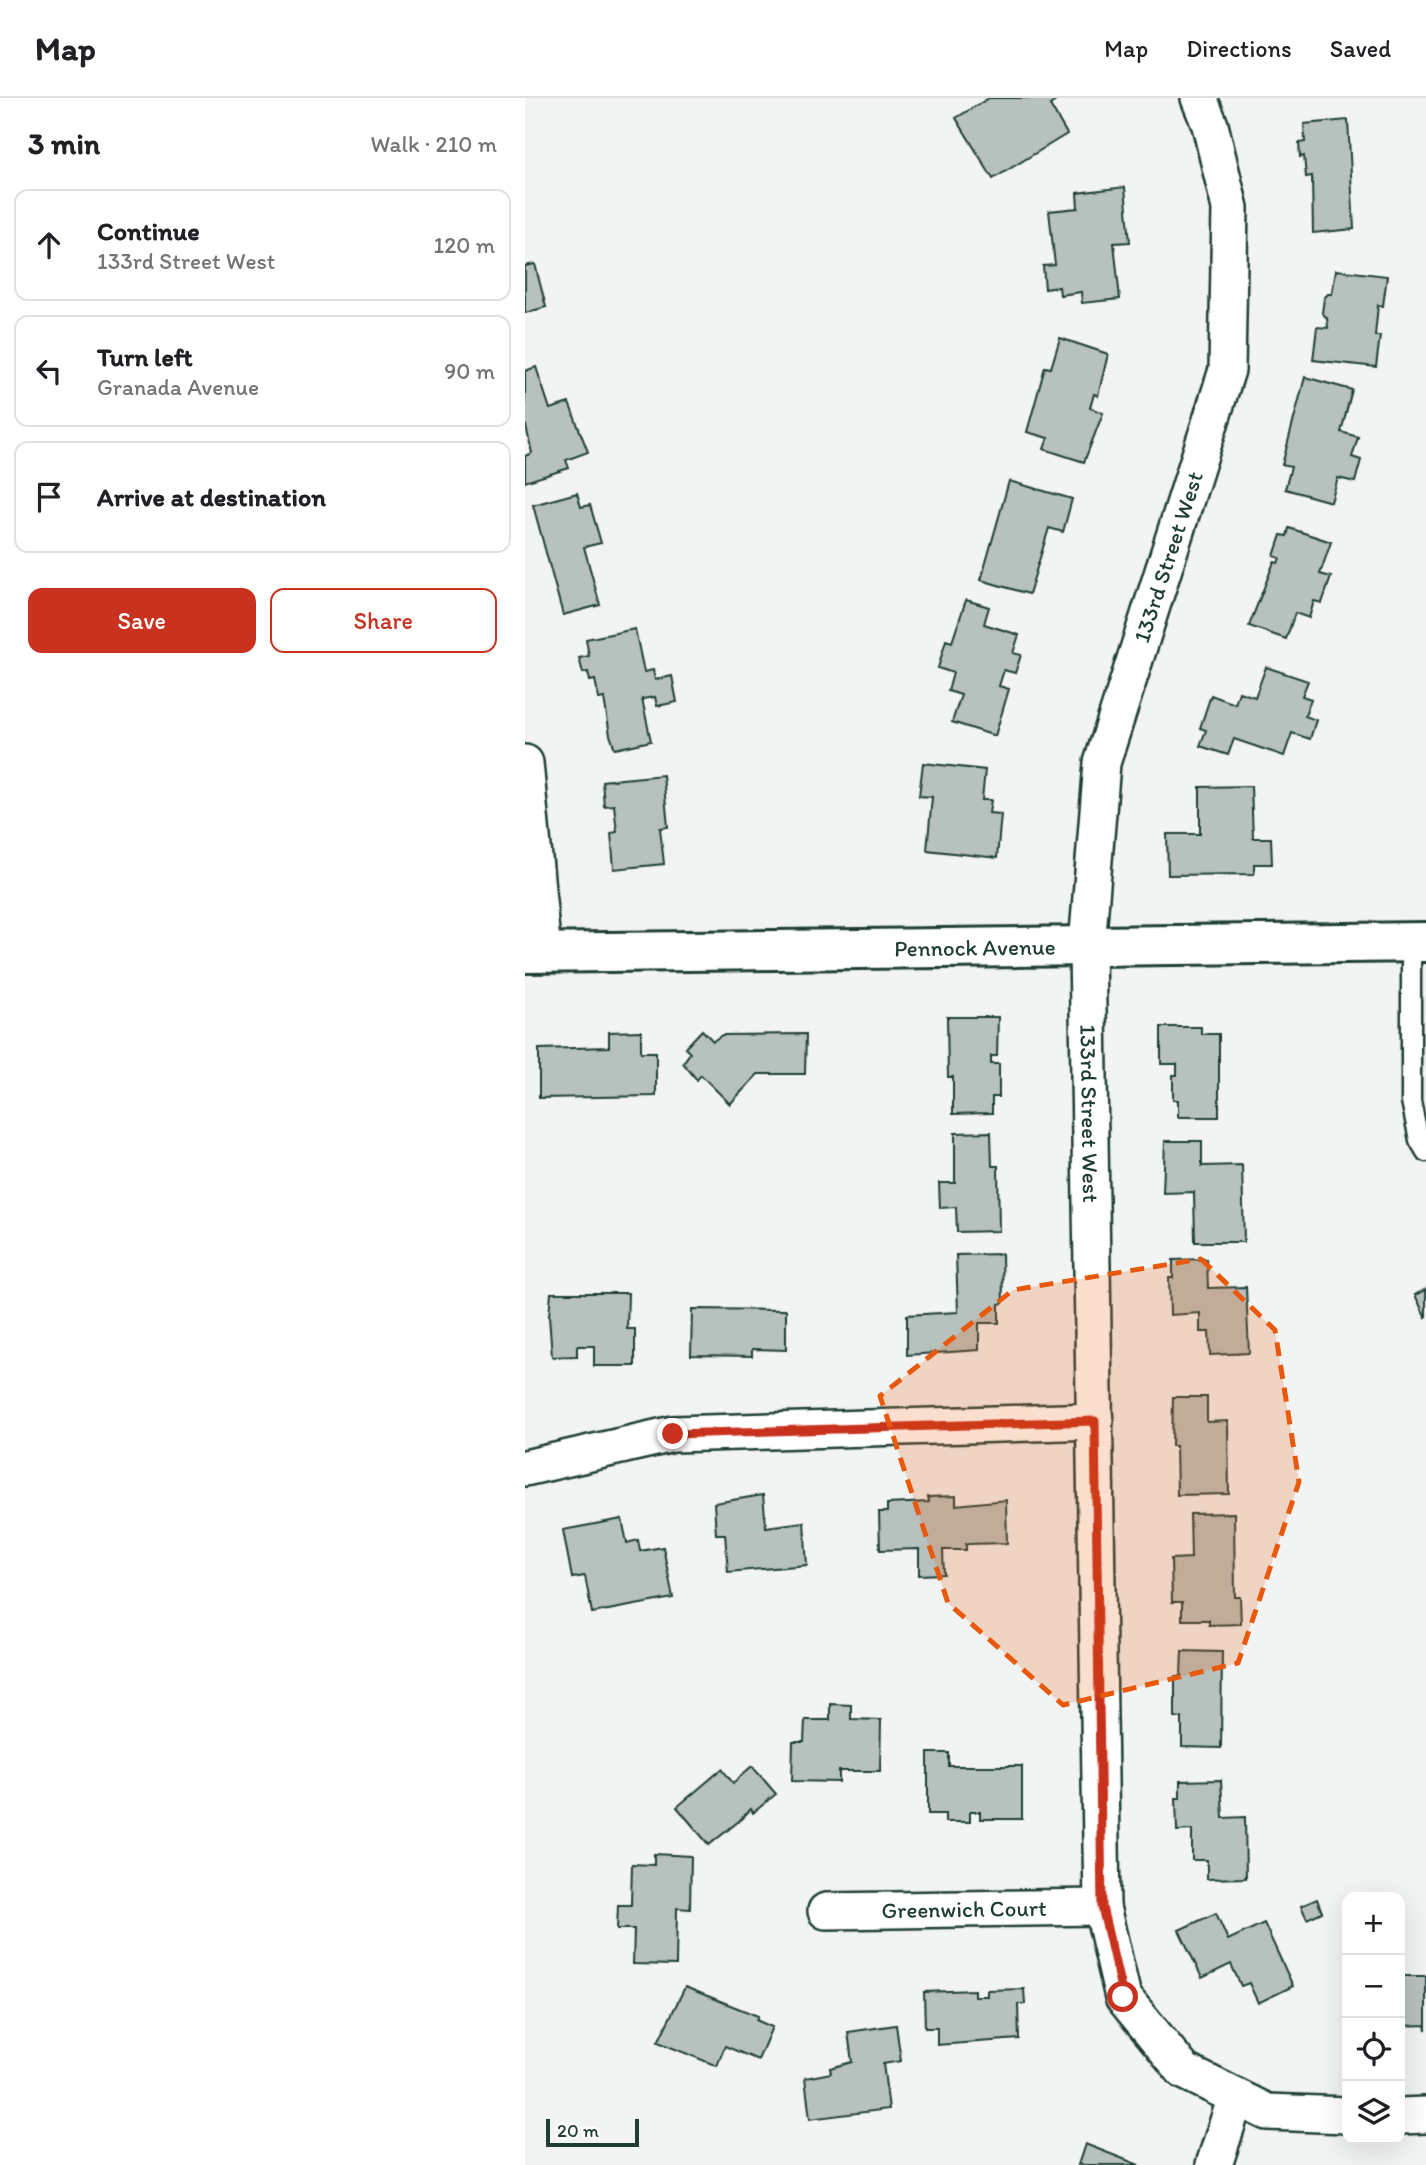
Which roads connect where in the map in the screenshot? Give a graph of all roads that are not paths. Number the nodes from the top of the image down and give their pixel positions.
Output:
1 (1199, 98) edge
2 (525, 763) edge
3 (1419, 942) edge
4 (1087, 946) junction
5 (534, 953) edge
6 (1426, 1152) edge
7 (1095, 1421) junction
8 (525, 1468) edge
9 (1102, 1907) junction
10 (826, 1911) dead end
11 (1236, 2097) junction
12 (1342, 2115) edge
13 (1426, 2115) edge
14 (1405, 2116) edge
15 (1214, 2165) edge

1 - 4 street, 133rd Street West
2 - 5 street
3 - 4 street, Pennock Avenue
3 - 6 lane
4 - 5 street, Pennock Avenue
4 - 7 street, 133rd Street West
7 - 8 street
7 - 9 street, 133rd Street West
9 - 10 street, Greenwich Court
9 - 11 street, 133rd Street West
11 - 12 street, 133rd Street West
11 - 15 street
13 - 14 street

